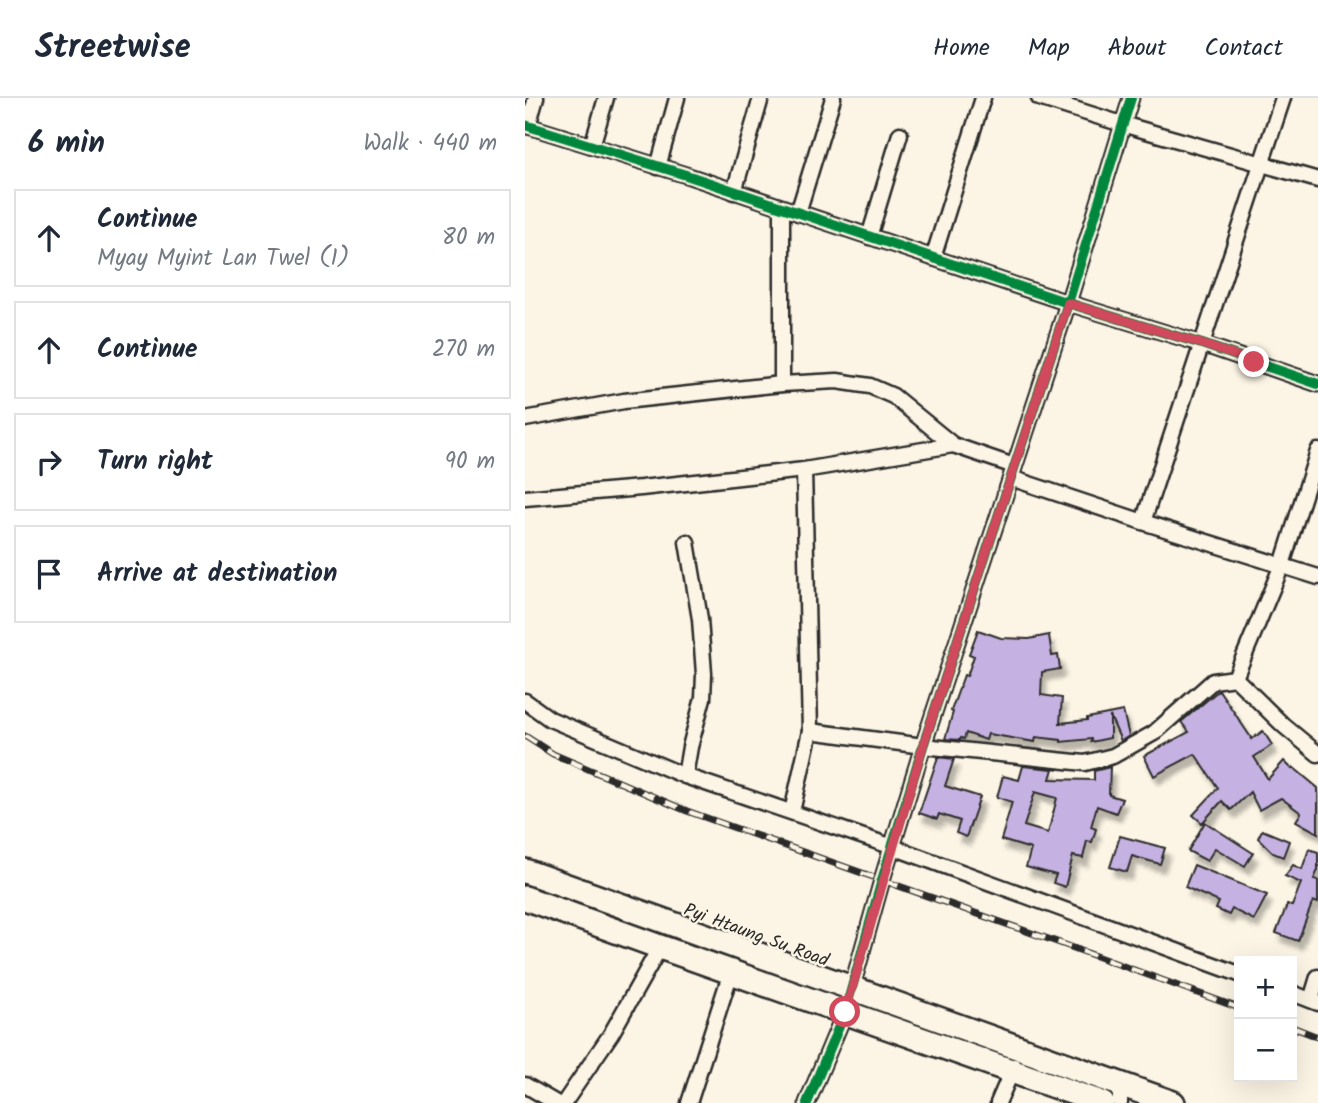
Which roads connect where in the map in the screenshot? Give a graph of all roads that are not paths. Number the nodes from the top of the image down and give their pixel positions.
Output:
1 (536, 98) edge
2 (606, 98) edge
3 (677, 98) edge
4 (761, 98) edge
5 (833, 98) edge
6 (983, 98) edge
7 (1039, 98) edge
8 (1131, 98) edge
9 (1283, 98) edge
10 (1122, 124) junction
11 (526, 126) edge
12 (900, 134) dead end
13 (592, 146) junction
14 (1261, 164) junction
15 (658, 167) junction
16 (1318, 180) edge
17 (734, 192) junction
18 (782, 208) junction
19 (798, 213) junction
20 (869, 237) junction
21 (933, 258) junction
22 (1068, 303) junction
23 (1202, 344) junction
24 (782, 384) junction
25 (1318, 384) edge
26 (525, 419) edge
27 (954, 445) junction
28 (1318, 451) edge
29 (804, 470) junction
30 (1012, 472) junction
31 (525, 498) edge
32 (1143, 522) junction
33 (687, 542) dead end
34 (1282, 565) junction
35 (1318, 577) edge
36 (1234, 678) junction
37 (525, 701) edge
38 (810, 731) junction
39 (923, 746) junction
40 (1318, 754) edge
41 (685, 776) junction
42 (792, 812) junction
43 (893, 847) junction
44 (525, 872) edge
45 (525, 898) edge
46 (629, 909) junction
47 (617, 932) junction
48 (660, 947) junction
49 (731, 972) junction
50 (1234, 972) edge
51 (1318, 977) edge
52 (852, 988) junction
53 (1297, 995) edge
54 (1314, 1001) edge
55 (845, 1012) junction
56 (1018, 1048) junction
57 (1013, 1071) junction
58 (525, 1084) edge
59 (1121, 1094) edge
60 (556, 1103) edge
61 (564, 1103) edge
62 (689, 1103) edge
63 (807, 1103) edge
64 (998, 1103) edge
65 (1102, 1103) edge
66 (1173, 1103) edge

1 - 11 street
2 - 13 street
3 - 15 street
4 - 17 street
5 - 19 street
6 - 21 street
7 - 10 street
8 - 10 street
9 - 14 street
10 - 14 street
10 - 22 street
11 - 13 street
12 - 20 street
13 - 15 street
14 - 16 street
14 - 23 street
15 - 17 street
17 - 18 street
18 - 19 street
18 - 24 street
19 - 20 street
20 - 21 street
21 - 22 street
22 - 23 street
22 - 30 street
23 - 25 street
23 - 32 street
24 - 26 street
24 - 27 street
27 - 29 street
27 - 30 street
28 - 34 street
29 - 31 street
29 - 38 street
30 - 32 street
30 - 39 street
32 - 34 street
33 - 41 street
34 - 35 street
34 - 36 street
36 - 39 street
36 - 40 street
37 - 41 street
38 - 39 street
38 - 42 street
39 - 43 street
41 - 42 street
42 - 43 street
43 - 50 street
43 - 52 street
44 - 46 highway, Pyi Htaung Su Road
45 - 47 highway
46 - 47 highway
46 - 52 highway, Pyi Htaung Su Road
47 - 48 highway
48 - 49 highway
48 - 61 street
49 - 55 highway
49 - 62 street
51 - 54 street
52 - 55 street
52 - 56 highway, Pyi Htaung Su Road
53 - 54 street
55 - 57 highway
55 - 63 street
56 - 57 street
56 - 59 highway, Pyi Htaung Su Road
57 - 64 street
57 - 65 highway
58 - 60 street
59 - 66 highway, Pyi Htaung Su Road

